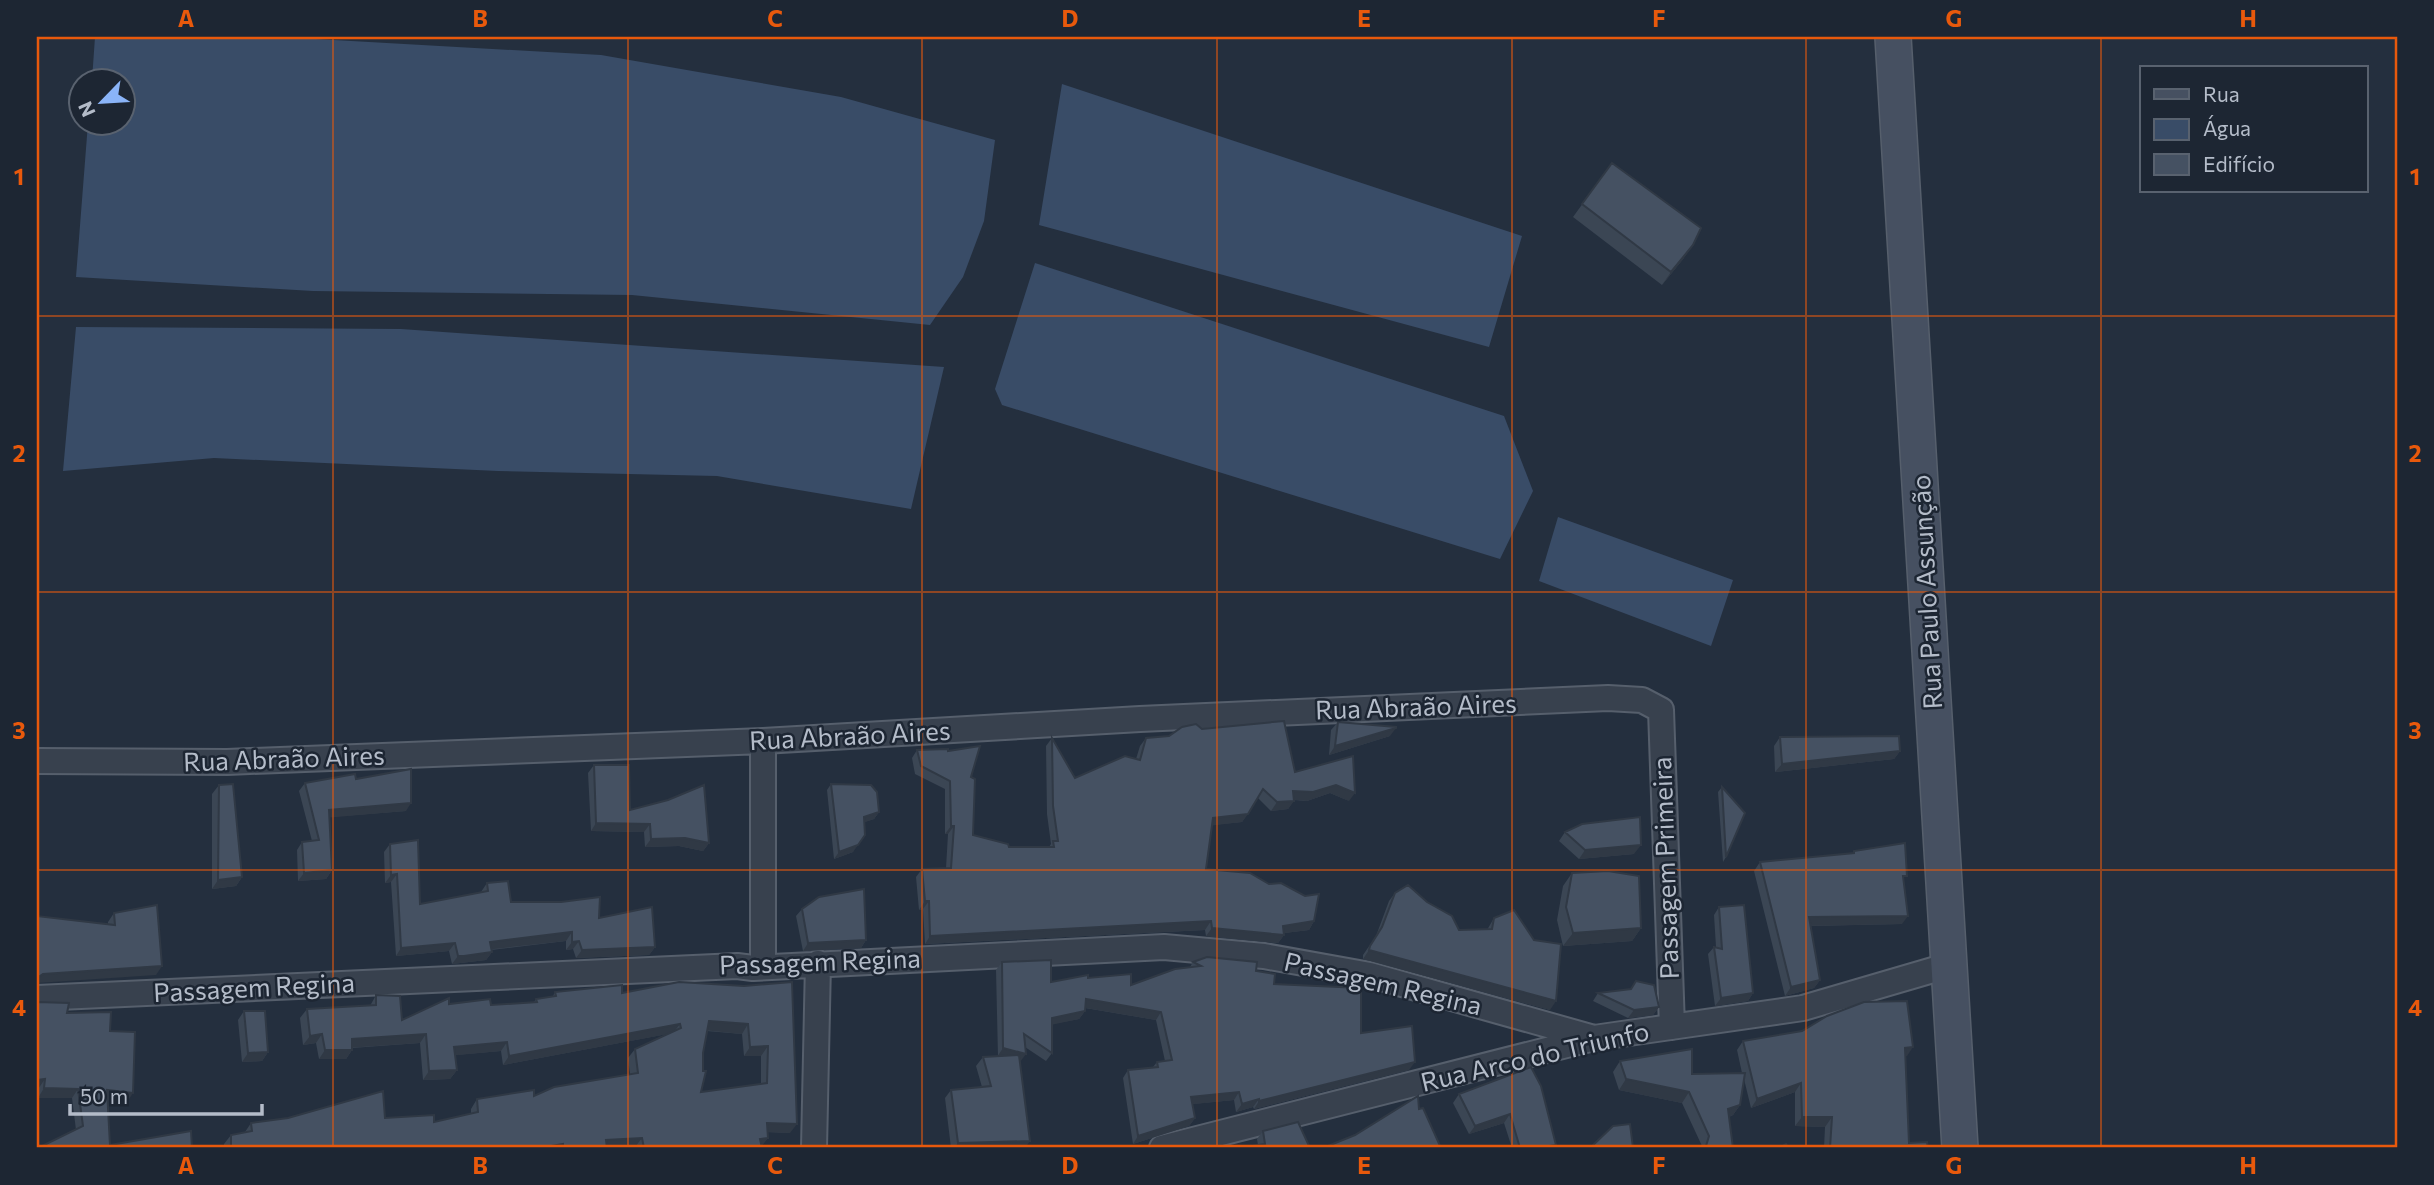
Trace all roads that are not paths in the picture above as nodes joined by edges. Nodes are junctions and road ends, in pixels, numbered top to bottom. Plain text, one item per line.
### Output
1 (1893, 37) edge
2 (1661, 710) joint
3 (763, 741) junction
4 (37, 761) edge
5 (818, 963) junction
6 (1950, 965) junction
7 (763, 967) junction
8 (37, 998) edge
9 (1672, 1027) junction
10 (1594, 1038) junction
11 (814, 1148) edge
12 (1162, 1148) edge
13 (1960, 1148) edge

1 - 6 street, Rua Paulo Assunção
2 - 3 street, Rua Abraão Aires
2 - 9 street, Passagem Primeira
3 - 4 street, Rua Abraão Aires
3 - 7 street
5 - 7 street, Passagem Regina
5 - 10 street, Passagem Regina
5 - 11 street
6 - 9 street, Rua Arco do Triunfo
6 - 13 street, Rua Paulo Assunção
7 - 8 street, Passagem Regina
9 - 10 street, Rua Arco do Triunfo
10 - 12 street, Rua Arco do Triunfo

